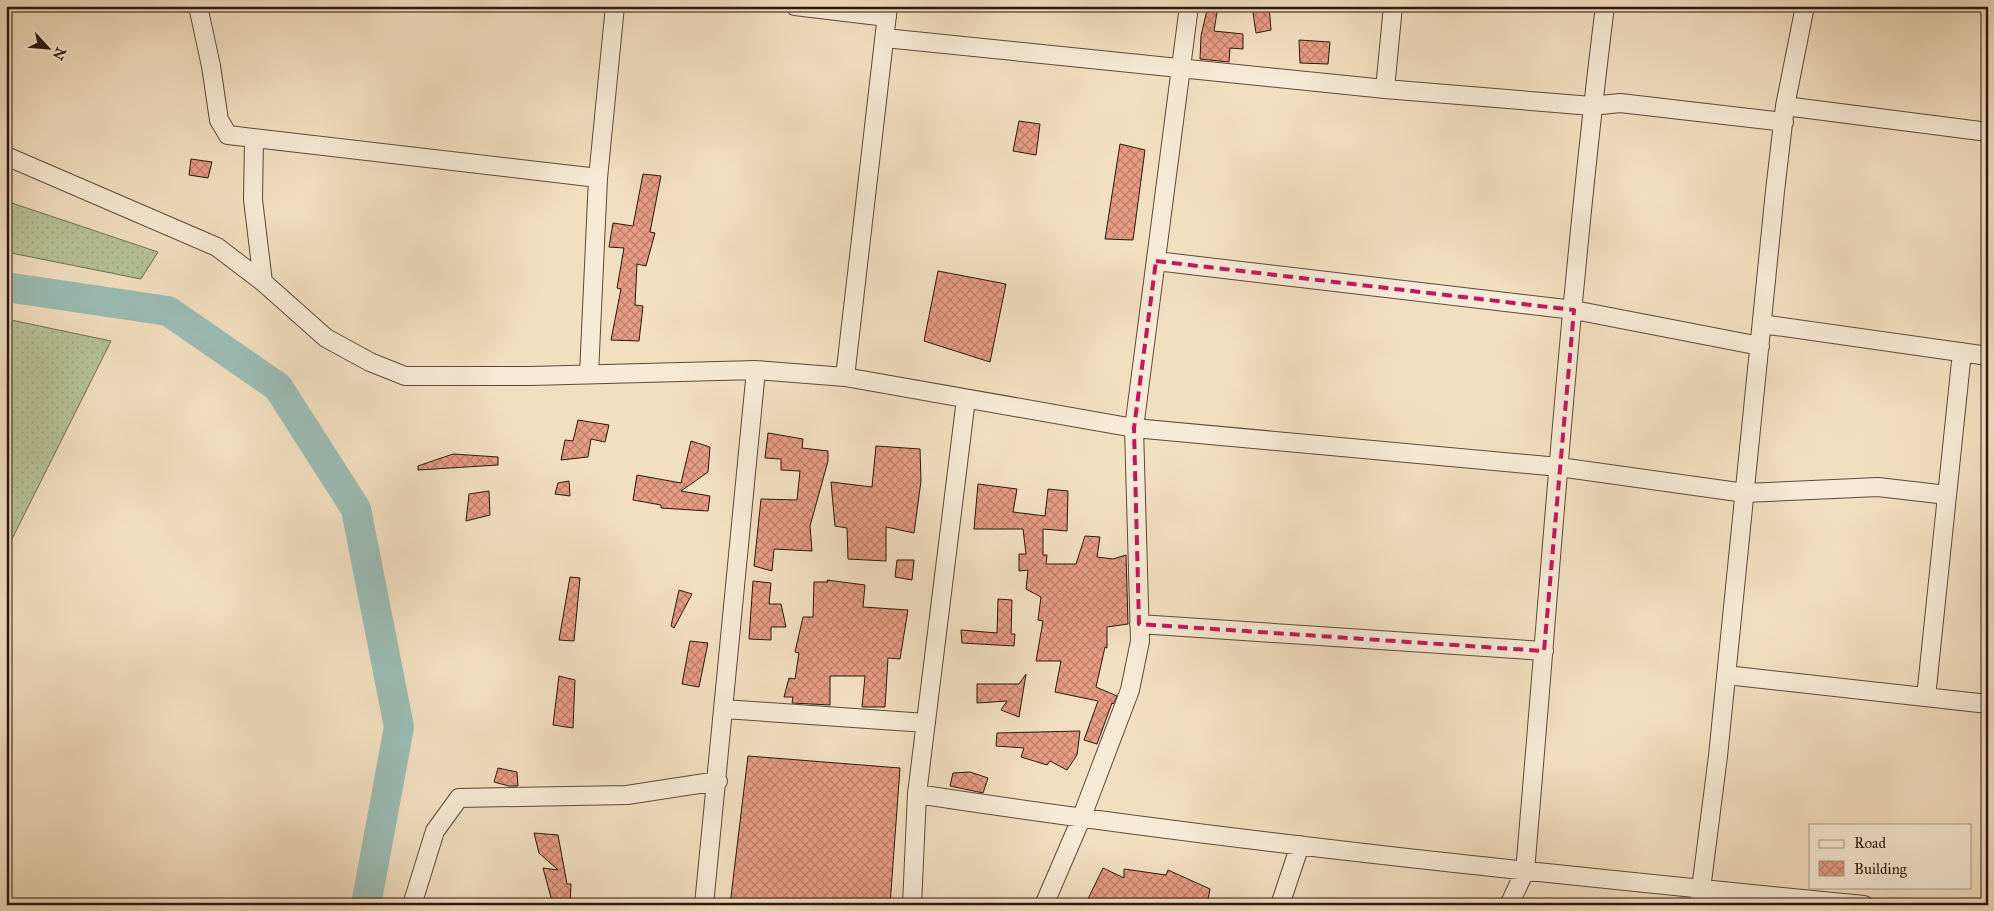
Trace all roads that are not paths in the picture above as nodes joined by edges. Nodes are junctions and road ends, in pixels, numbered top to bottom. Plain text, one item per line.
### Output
1 (198, 6) edge
2 (615, 6) edge
3 (795, 6) edge
4 (1190, 6) edge
5 (1393, 6) edge
6 (1605, 6) edge
7 (1804, 6) edge
8 (888, 12) edge
9 (885, 38) junction
10 (1181, 69) junction
11 (1385, 89) junction
12 (1592, 106) junction
13 (1785, 114) junction
14 (1988, 132) edge
15 (254, 138) junction
16 (6, 156) edge
17 (598, 178) junction
18 (1156, 261) junction
19 (263, 282) junction
20 (1574, 310) junction
21 (1762, 324) junction
22 (1760, 346) junction
23 (1962, 352) junction
24 (1988, 356) edge
25 (756, 370) junction
26 (589, 374) junction
27 (845, 377) junction
28 (966, 399) junction
29 (1134, 428) junction
30 (1559, 468) junction
31 (1745, 493) junction
32 (1947, 495) junction
33 (1139, 624) junction
34 (1544, 651) junction
35 (1726, 675) junction
36 (1926, 697) junction
37 (1988, 704) edge
38 (724, 709) junction
39 (926, 723) junction
40 (718, 781) junction
41 (917, 794) junction
42 (1082, 819) junction
43 (1300, 845) junction
44 (1525, 871) junction
45 (1700, 897) edge
46 (412, 905) edge
47 (704, 905) edge
48 (912, 905) edge
49 (1044, 905) edge
50 (1280, 905) edge
51 (1509, 905) edge
52 (1864, 905) edge

1 - 15 street
2 - 17 street
3 - 8 street
4 - 10 street
5 - 11 street
6 - 12 street
7 - 13 street
8 - 9 street
9 - 10 street
9 - 27 street
10 - 11 street
10 - 18 street
11 - 12 street
12 - 13 street
12 - 20 street
13 - 14 street
13 - 21 street
15 - 17 street
15 - 19 street
16 - 19 street
17 - 26 street
18 - 20 street
18 - 29 street
19 - 26 street
20 - 22 street
20 - 30 street
21 - 22 street
21 - 23 street
22 - 31 street
23 - 24 street
23 - 32 street
25 - 26 street
25 - 27 street
25 - 38 street
27 - 28 street
28 - 29 street
28 - 39 street
29 - 30 street
29 - 33 street
30 - 31 street
30 - 34 street
31 - 32 street
31 - 35 street
32 - 36 street
33 - 34 street
33 - 42 street
34 - 44 street
35 - 36 street
35 - 45 street
36 - 37 street
38 - 39 street
38 - 40 street
39 - 41 street
40 - 46 street
40 - 47 street
41 - 42 street
41 - 48 street
42 - 43 street
42 - 49 street
43 - 44 street
43 - 50 street
44 - 45 street
44 - 51 street
45 - 52 street

